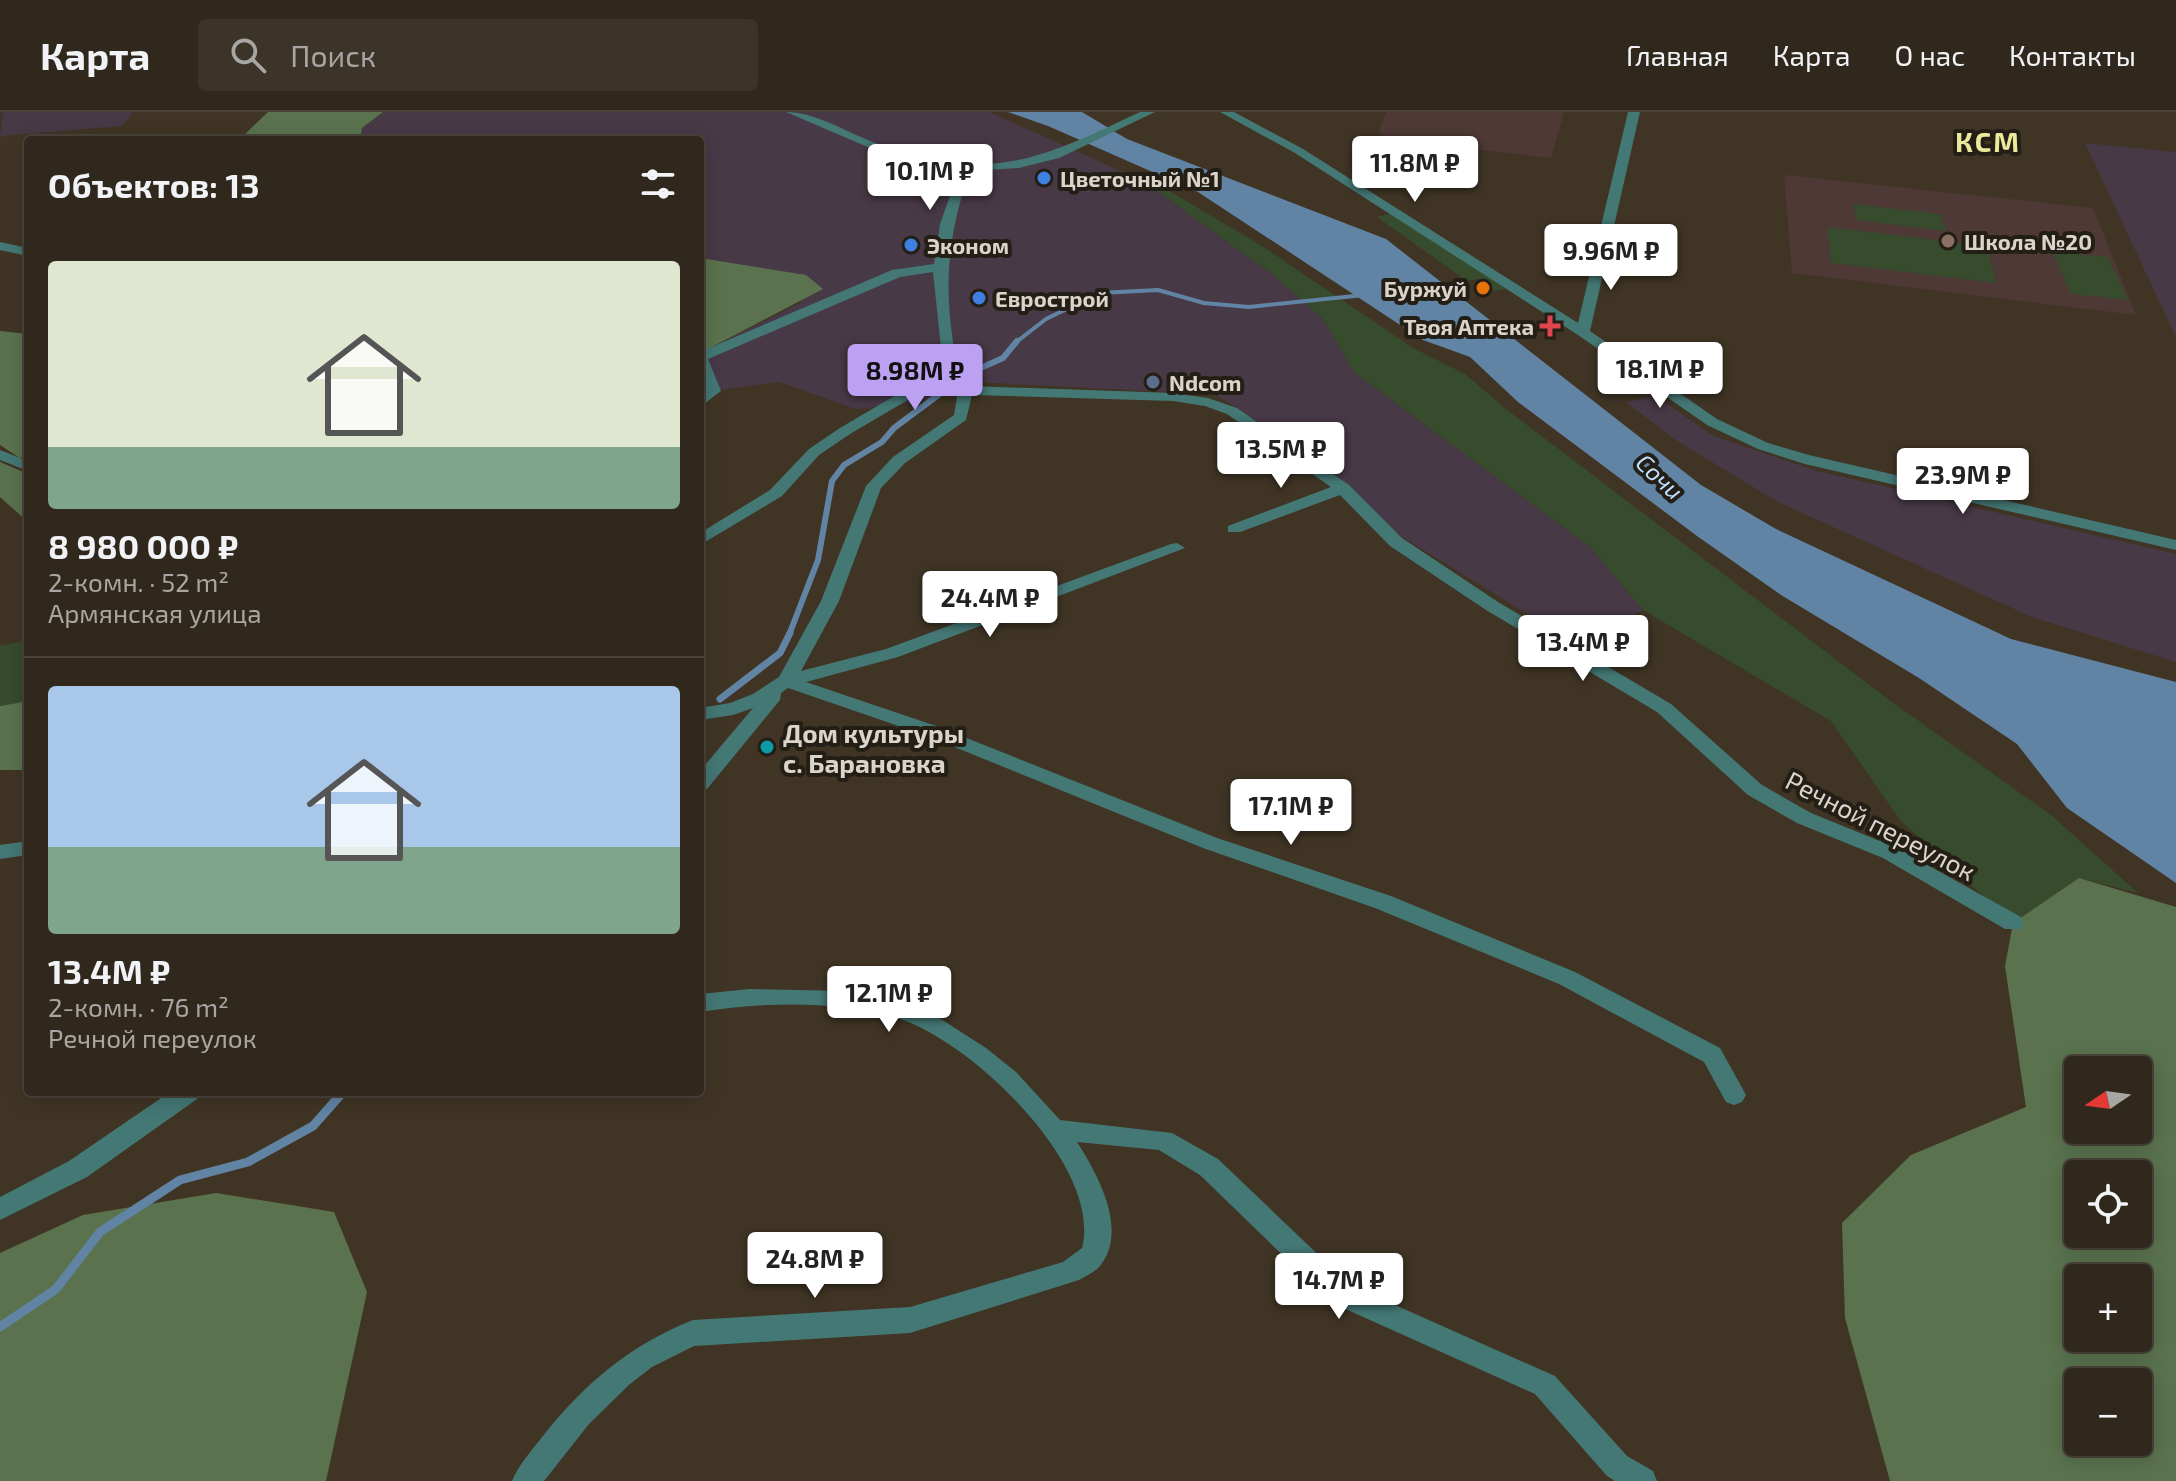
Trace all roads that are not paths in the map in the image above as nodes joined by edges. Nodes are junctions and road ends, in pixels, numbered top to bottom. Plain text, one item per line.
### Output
1 (792, 112) edge
2 (1149, 112) edge
3 (1226, 112) edge
4 (1634, 112) edge
5 (965, 169) junction
6 (0, 246) edge
7 (24, 251) edge
8 (937, 268) junction
9 (1583, 332) junction
10 (704, 355) edge
11 (704, 367) edge
12 (952, 378) junction
13 (966, 394) junction
14 (704, 400) edge
15 (0, 455) edge
16 (24, 464) edge
17 (1343, 488) junction
18 (1234, 529) dead end
19 (704, 538) edge
20 (2176, 545) edge
21 (1177, 548) dead end
22 (786, 681) junction
23 (704, 713) edge
24 (704, 779) edge
25 (24, 849) edge
26 (0, 852) edge
27 (2013, 923) dead end
28 (704, 1003) edge
29 (1734, 1095) dead end
30 (183, 1096) edge
31 (1051, 1129) junction
32 (0, 1209) edge
33 (526, 1481) edge
34 (1643, 1481) edge

1 - 5 street
2 - 5 street
3 - 9 street
4 - 9 street
5 - 8 street
6 - 7 street
8 - 10 street
8 - 12 street
9 - 20 street
11 - 14 street
12 - 13 street
12 - 19 street
13 - 17 street, Речной переулок
13 - 22 street
15 - 16 street
17 - 18 street
17 - 27 street, Речной переулок
21 - 22 street
22 - 23 street
22 - 24 street
22 - 29 street
25 - 26 street
28 - 31 street
30 - 32 street
31 - 33 street
31 - 34 street

